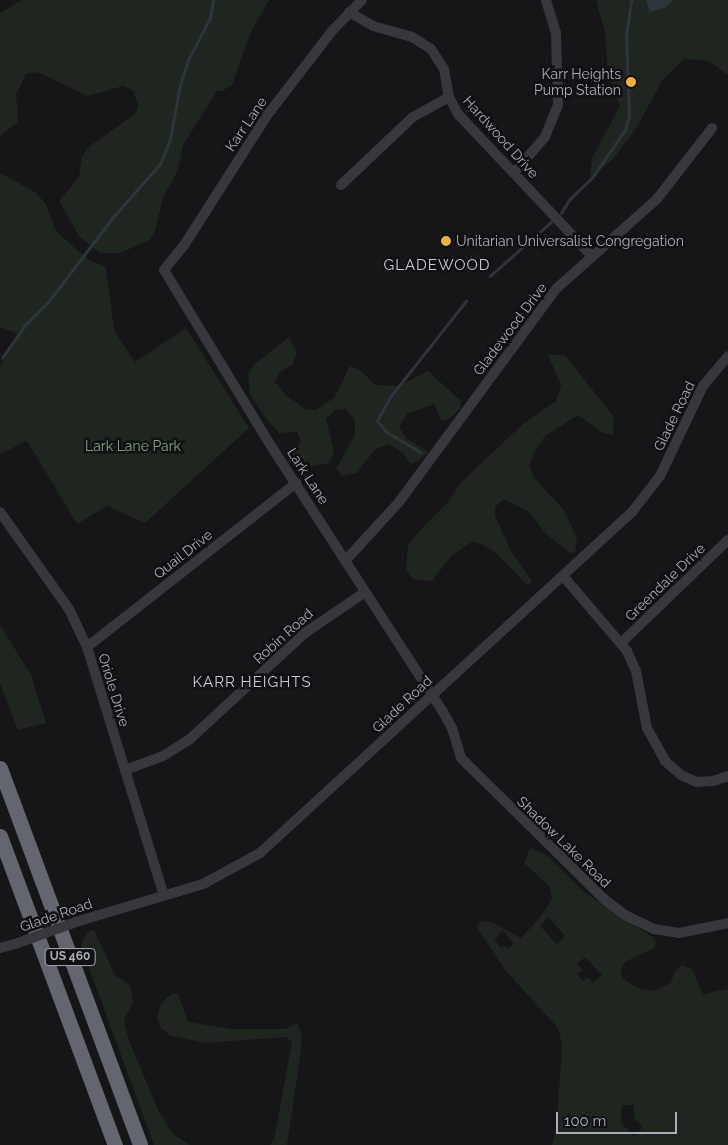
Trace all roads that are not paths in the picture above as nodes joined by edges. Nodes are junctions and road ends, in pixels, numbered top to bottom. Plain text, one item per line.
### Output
1 (362, 0) edge
2 (546, 0) edge
3 (349, 12) junction
4 (450, 98) junction
5 (712, 128) dead end
6 (514, 173) junction
7 (341, 185) dead end
8 (591, 255) junction
9 (164, 270) joint
10 (728, 356) edge
11 (296, 483) junction
12 (0, 512) edge
13 (728, 540) edge
14 (345, 560) junction
15 (562, 576) junction
16 (365, 592) junction
17 (622, 642) junction
18 (87, 647) junction
19 (431, 696) junction
20 (0, 768) edge
21 (125, 770) junction
22 (728, 776) edge
23 (0, 836) edge
24 (164, 895) junction
25 (728, 924) edge
26 (0, 948) edge
27 (114, 1145) edge
28 (140, 1145) edge

1 - 3 street, Karr Lane
2 - 6 street
3 - 4 street, Hardwood Drive
3 - 9 street, Karr Lane
4 - 6 street, Hardwood Drive
4 - 7 street
5 - 8 street, Gladewood Drive
6 - 8 street, Hardwood Drive
8 - 14 street, Gladewood Drive
9 - 11 street, Lark Lane
10 - 15 street, Glade Road
11 - 14 street, Lark Lane
11 - 18 street, Quail Drive
12 - 18 street, Oriole Drive
13 - 17 street, Greendale Drive
14 - 16 street, Lark Lane
15 - 17 street
15 - 19 street, Glade Road
16 - 19 street, Lark Lane
16 - 21 street, Robin Road
17 - 22 street
18 - 21 street, Oriole Drive
19 - 24 street, Glade Road
19 - 25 street, Shadow Lake Road
20 - 28 highway, US 460
21 - 24 street, Oriole Drive
23 - 27 highway, US 460
24 - 26 street, Glade Road, bridge

